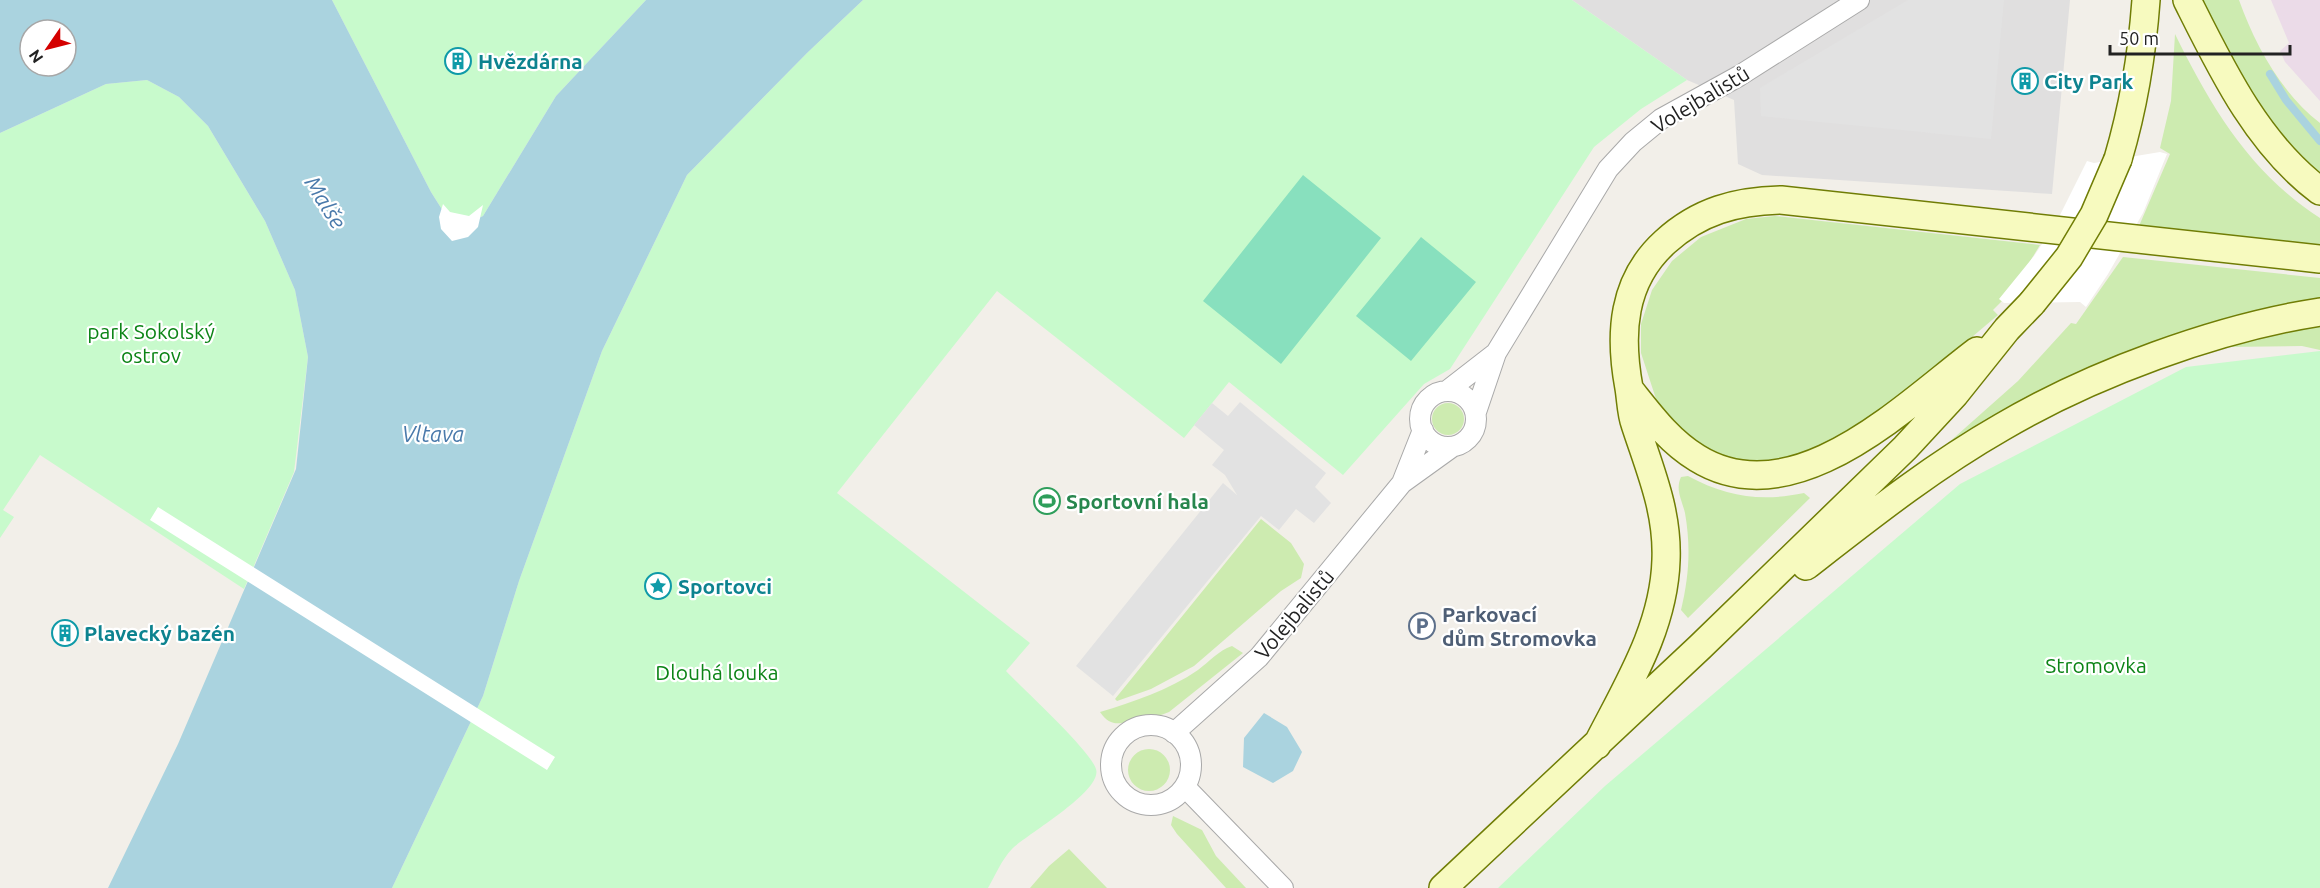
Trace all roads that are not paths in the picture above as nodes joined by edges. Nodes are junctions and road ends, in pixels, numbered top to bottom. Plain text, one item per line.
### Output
1 (1859, 0) edge
2 (2146, 0) edge
3 (2187, 0) edge
4 (2320, 191) edge
5 (2320, 259) edge
6 (2320, 312) edge
7 (2007, 329) junction
8 (1496, 353) junction
9 (1629, 387) junction
10 (1448, 391) junction
11 (1476, 412) junction
12 (1423, 430) junction
13 (1452, 447) junction
14 (1402, 483) junction
15 (1700, 647) junction
16 (1174, 733) junction
17 (1597, 745) junction
18 (1185, 787) junction
19 (1283, 888) edge
20 (1443, 888) edge

1 - 8 street, Volejbalistů
2 - 7 main road, bridge
3 - 4 main road
5 - 9 main road
6 - 15 main road
7 - 9 main road
7 - 15 main road
8 - 10 street, Volejbalistů
8 - 11 street, Volejbalistů
9 - 17 main road
10 - 11 street
10 - 12 street, Volejbalistů
11 - 13 street, Volejbalistů
12 - 13 street
12 - 14 street, Volejbalistů
13 - 14 street, Volejbalistů
14 - 16 street, Volejbalistů
15 - 17 main road
16 - 18 street
16 - 18 street
17 - 20 main road
18 - 19 street

